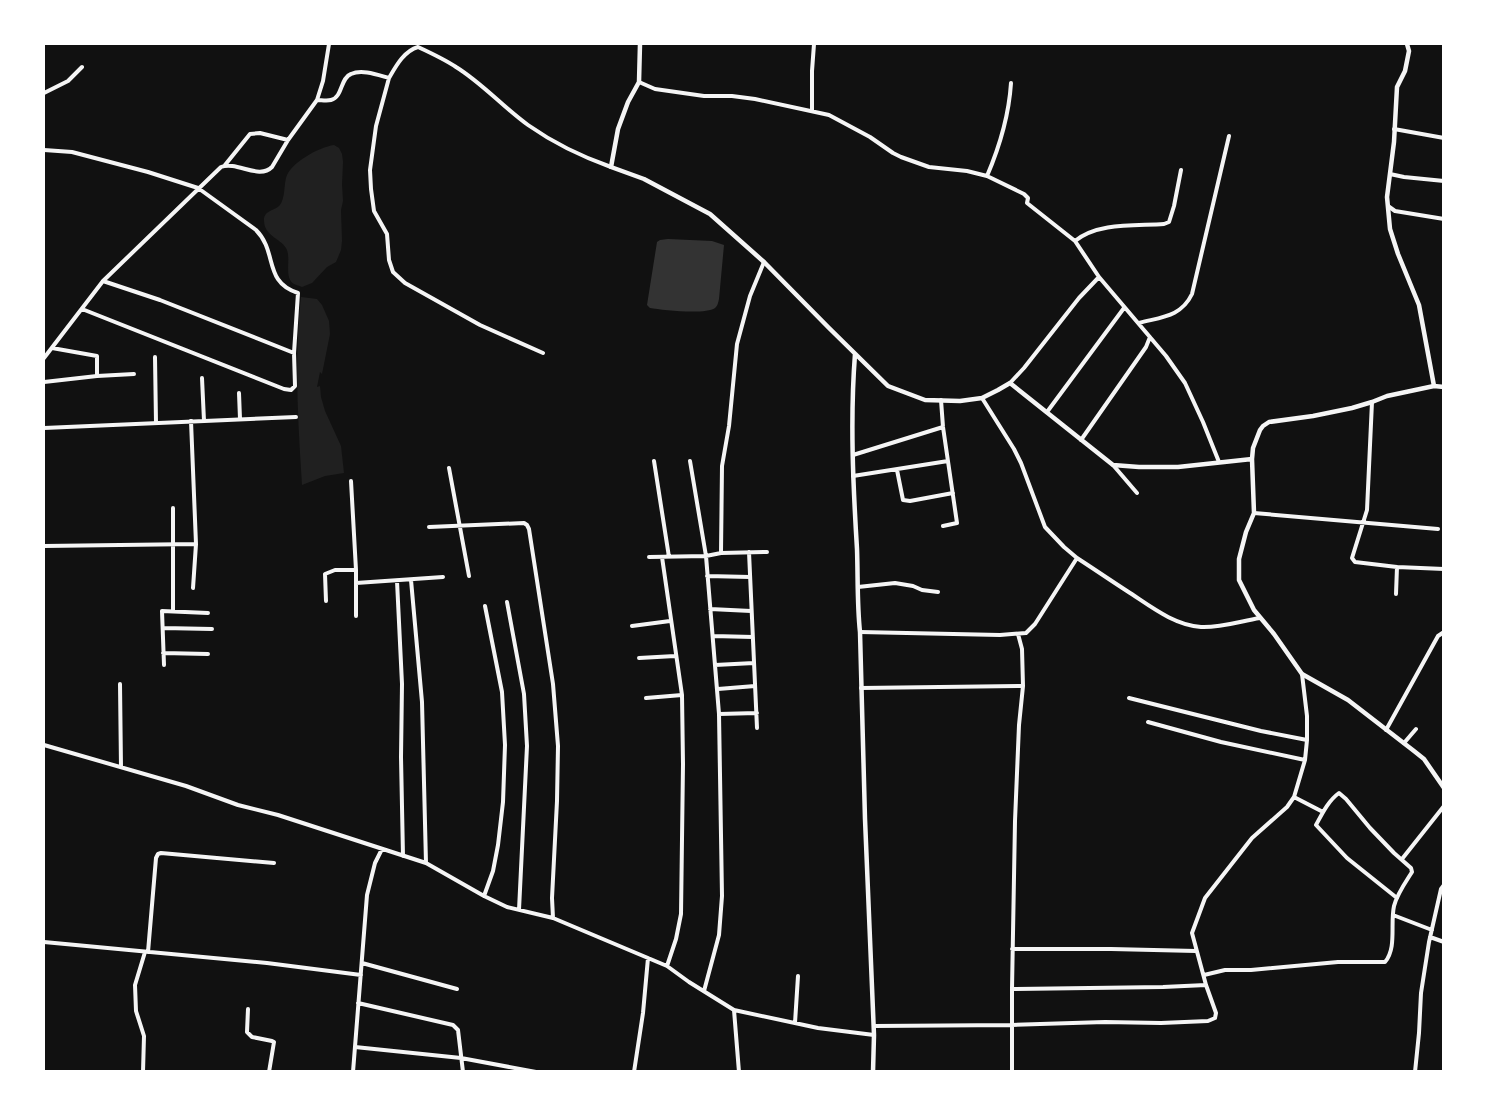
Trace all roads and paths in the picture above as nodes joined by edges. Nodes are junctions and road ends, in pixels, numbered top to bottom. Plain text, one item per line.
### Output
1 (329, 44) edge
2 (640, 44) edge
3 (814, 44) edge
4 (1407, 44) edge
5 (419, 45) edge
6 (82, 68) dead end
7 (389, 78) junction
8 (639, 82) junction
9 (1011, 83) dead end
10 (44, 93) edge
11 (316, 100) junction
12 (812, 111) junction
13 (1394, 129) junction
14 (1229, 136) dead end
15 (1443, 138) edge
16 (288, 140) junction
17 (44, 150) edge
18 (225, 165) junction
19 (611, 166) junction
20 (1181, 170) dead end
21 (1390, 174) junction
22 (987, 176) junction
23 (1443, 181) edge
24 (198, 188) junction
25 (1388, 206) junction
26 (1443, 219) edge
27 (1075, 241) junction
28 (764, 262) junction
29 (1099, 277) junction
30 (104, 281) junction
31 (1124, 308) junction
32 (82, 309) junction
33 (1139, 323) junction
34 (1150, 337) junction
35 (52, 348) junction
36 (294, 353) junction
37 (543, 354) dead end
38 (855, 354) junction
39 (155, 357) dead end
40 (44, 358) edge
41 (134, 374) dead end
42 (97, 376) junction
43 (202, 378) dead end
44 (44, 382) edge
45 (1010, 383) junction
46 (1434, 386) junction
47 (1443, 387) edge
48 (239, 393) dead end
49 (981, 398) junction
50 (941, 400) junction
51 (1372, 402) junction
52 (1047, 411) junction
53 (296, 417) dead end
54 (240, 419) junction
55 (204, 421) junction
56 (191, 422) junction
57 (156, 423) junction
58 (943, 427) junction
59 (44, 428) edge
60 (1081, 440) junction
61 (854, 455) junction
62 (1252, 459) junction
63 (654, 461) dead end
64 (690, 461) dead end
65 (948, 461) junction
66 (1218, 462) junction
67 (1113, 465) junction
68 (449, 468) dead end
69 (897, 470) junction
70 (853, 476) junction
71 (351, 481) dead end
72 (953, 493) junction
73 (1137, 493) dead end
74 (173, 508) dead end
75 (1254, 513) junction
76 (1364, 522) junction
77 (459, 526) junction
78 (943, 526) dead end
79 (429, 528) dead end
80 (1438, 529) dead end
81 (173, 544) junction
82 (196, 544) junction
83 (44, 546) edge
84 (749, 552) junction
85 (767, 552) dead end
86 (721, 553) junction
87 (706, 556) junction
88 (649, 557) dead end
89 (662, 557) junction
90 (669, 557) junction
91 (1077, 558) junction
92 (1397, 567) junction
93 (1443, 569) edge
94 (356, 570) junction
95 (469, 576) dead end
96 (707, 576) junction
97 (443, 577) dead end
98 (750, 577) junction
99 (411, 580) junction
100 (396, 582) junction
101 (356, 583) junction
102 (858, 587) junction
103 (193, 588) dead end
104 (938, 592) dead end
105 (1396, 594) dead end
106 (326, 601) dead end
107 (507, 602) dead end
108 (485, 606) dead end
109 (710, 609) junction
110 (172, 611) junction
111 (752, 611) junction
112 (208, 613) dead end
113 (356, 616) dead end
114 (1260, 618) junction
115 (670, 621) junction
116 (632, 626) dead end
117 (163, 628) junction
118 (212, 629) dead end
119 (860, 632) junction
120 (1443, 632) edge
121 (1018, 634) junction
122 (712, 636) junction
123 (753, 637) junction
124 (163, 653) junction
125 (208, 654) dead end
126 (675, 656) junction
127 (639, 658) dead end
128 (754, 663) junction
129 (164, 664) dead end
130 (715, 665) junction
131 (1302, 674) junction
132 (120, 684) dead end
133 (755, 686) junction
134 (1023, 686) junction
135 (861, 688) junction
136 (718, 689) junction
137 (682, 695) junction
138 (646, 698) dead end
139 (1129, 698) dead end
140 (757, 713) junction
141 (720, 714) junction
142 (1148, 722) dead end
143 (757, 728) dead end
144 (1416, 729) dead end
145 (1386, 730) junction
146 (1307, 740) junction
147 (1404, 744) junction
148 (44, 745) edge
149 (1305, 760) junction
150 (121, 767) junction
151 (1443, 788) edge
152 (1294, 797) junction
153 (1443, 806) edge
154 (1323, 812) junction
155 (382, 849) junction
156 (403, 856) junction
157 (1402, 859) junction
158 (274, 863) dead end
159 (426, 863) junction
160 (1443, 885) edge
161 (484, 896) junction
162 (1397, 898) junction
163 (519, 910) junction
164 (1393, 915) junction
165 (553, 918) junction
166 (1432, 930) junction
167 (1430, 937) junction
168 (44, 942) edge
169 (1443, 942) edge
170 (1012, 949) junction
171 (1197, 951) junction
172 (146, 952) junction
173 (648, 958) junction
174 (362, 963) junction
175 (667, 966) junction
176 (361, 975) junction
177 (1204, 975) junction
178 (798, 976) dead end
179 (1206, 985) junction
180 (1012, 988) junction
181 (457, 989) dead end
182 (704, 991) junction
183 (358, 1003) junction
184 (248, 1009) dead end
185 (734, 1010) junction
186 (795, 1023) junction
187 (1012, 1025) junction
188 (874, 1026) junction
189 (874, 1035) junction
190 (355, 1047) junction
191 (461, 1058) junction
192 (143, 1071) edge
193 (269, 1071) edge
194 (353, 1071) edge
195 (463, 1071) edge
196 (536, 1071) edge
197 (634, 1071) edge
198 (739, 1071) edge
199 (873, 1071) edge
200 (1012, 1071) edge
201 (1415, 1071) edge

1 - 11 street
2 - 8 street
3 - 12 street
4 - 13 street
5 - 7 street
5 - 19 street
6 - 10 street
7 - 11 street
7 - 37 street
8 - 12 street
8 - 19 street
9 - 22 street
11 - 16 street
12 - 22 street
13 - 15 street
13 - 21 street
14 - 33 street
16 - 18 street
16 - 18 street
17 - 24 street
18 - 24 street
19 - 28 street
20 - 27 street
21 - 23 street
21 - 25 street
22 - 27 street
24 - 30 street
24 - 36 street
25 - 26 street
25 - 46 street
27 - 29 street
28 - 38 street
28 - 86 street
29 - 31 street
29 - 45 street
30 - 32 street
30 - 36 street
31 - 33 street
31 - 52 street
32 - 35 street
32 - 36 street
33 - 34 street
34 - 60 street
34 - 66 street
35 - 40 street
35 - 42 street
38 - 50 street
38 - 61 street
39 - 57 street
41 - 42 street
42 - 44 street
43 - 55 street
45 - 49 street
45 - 52 street
46 - 47 street
46 - 51 street
48 - 54 street
49 - 50 street
49 - 91 street
50 - 58 street
51 - 62 street
51 - 76 street
52 - 60 street
53 - 54 street
54 - 55 street
55 - 56 street
56 - 57 street
56 - 82 street
57 - 59 street
58 - 61 street
58 - 65 street
60 - 67 street
61 - 70 street
62 - 66 street
62 - 75 street
63 - 90 street
64 - 87 street
65 - 69 street
65 - 72 street
66 - 67 street
67 - 73 street
68 - 77 street
69 - 70 street
69 - 72 street
70 - 102 street
71 - 94 street
72 - 78 street
74 - 81 street
75 - 76 street
75 - 114 street
76 - 80 street
76 - 92 street
77 - 79 street
77 - 95 street
77 - 165 street
81 - 82 street
81 - 83 street
81 - 110 street
82 - 103 street
84 - 85 street
84 - 86 street
84 - 98 street
86 - 87 street
87 - 90 street
87 - 96 street
88 - 89 street
89 - 90 street
89 - 115 street
91 - 114 street
91 - 121 street
92 - 93 street
92 - 105 street
94 - 101 street
94 - 106 street
96 - 98 street
96 - 109 street
97 - 99 street
98 - 111 street
99 - 100 street
99 - 159 street
100 - 101 street
100 - 156 street
101 - 113 street
102 - 104 street
102 - 119 street
107 - 163 street
108 - 161 street
109 - 111 street
109 - 122 street
110 - 112 street
110 - 117 street
111 - 123 street
114 - 131 street
115 - 116 street
115 - 126 street
117 - 118 street
117 - 124 street
119 - 121 street
119 - 135 street
120 - 145 street
121 - 134 street
122 - 123 street
122 - 130 street
123 - 128 street
124 - 125 street
124 - 129 street
126 - 127 street
126 - 137 street
128 - 130 street
128 - 133 street
130 - 136 street
131 - 145 street
131 - 146 street
132 - 150 street
133 - 136 street
133 - 140 street
134 - 135 street
134 - 170 street
135 - 188 street
136 - 141 street
137 - 138 street
137 - 175 street
139 - 146 street
140 - 141 street
140 - 143 street
141 - 182 street
142 - 149 street
144 - 147 street
145 - 147 street
146 - 149 street
147 - 151 street
148 - 150 street
149 - 152 street
150 - 155 street
152 - 154 street
152 - 171 street
153 - 157 street
154 - 157 street
154 - 162 street
155 - 156 street
155 - 174 street
156 - 159 street
157 - 162 street
158 - 172 street
159 - 161 street
160 - 166 street
161 - 163 street
162 - 164 street
163 - 165 street
164 - 166 street
164 - 177 street
165 - 173 street
166 - 167 street
167 - 169 street
167 - 201 street
168 - 172 street
170 - 171 street
170 - 180 street
171 - 177 street
172 - 176 street
172 - 192 street
173 - 175 street
173 - 197 street
174 - 176 street
174 - 181 street
175 - 182 street
176 - 183 street
177 - 179 street
178 - 186 street
179 - 180 street
179 - 187 street
180 - 187 street
182 - 185 street
183 - 190 street
183 - 191 street
184 - 193 street
185 - 186 street
185 - 198 street
186 - 189 street
187 - 188 street
187 - 200 street
188 - 189 street
189 - 199 street
190 - 191 street
190 - 194 street
191 - 195 street
191 - 196 street

